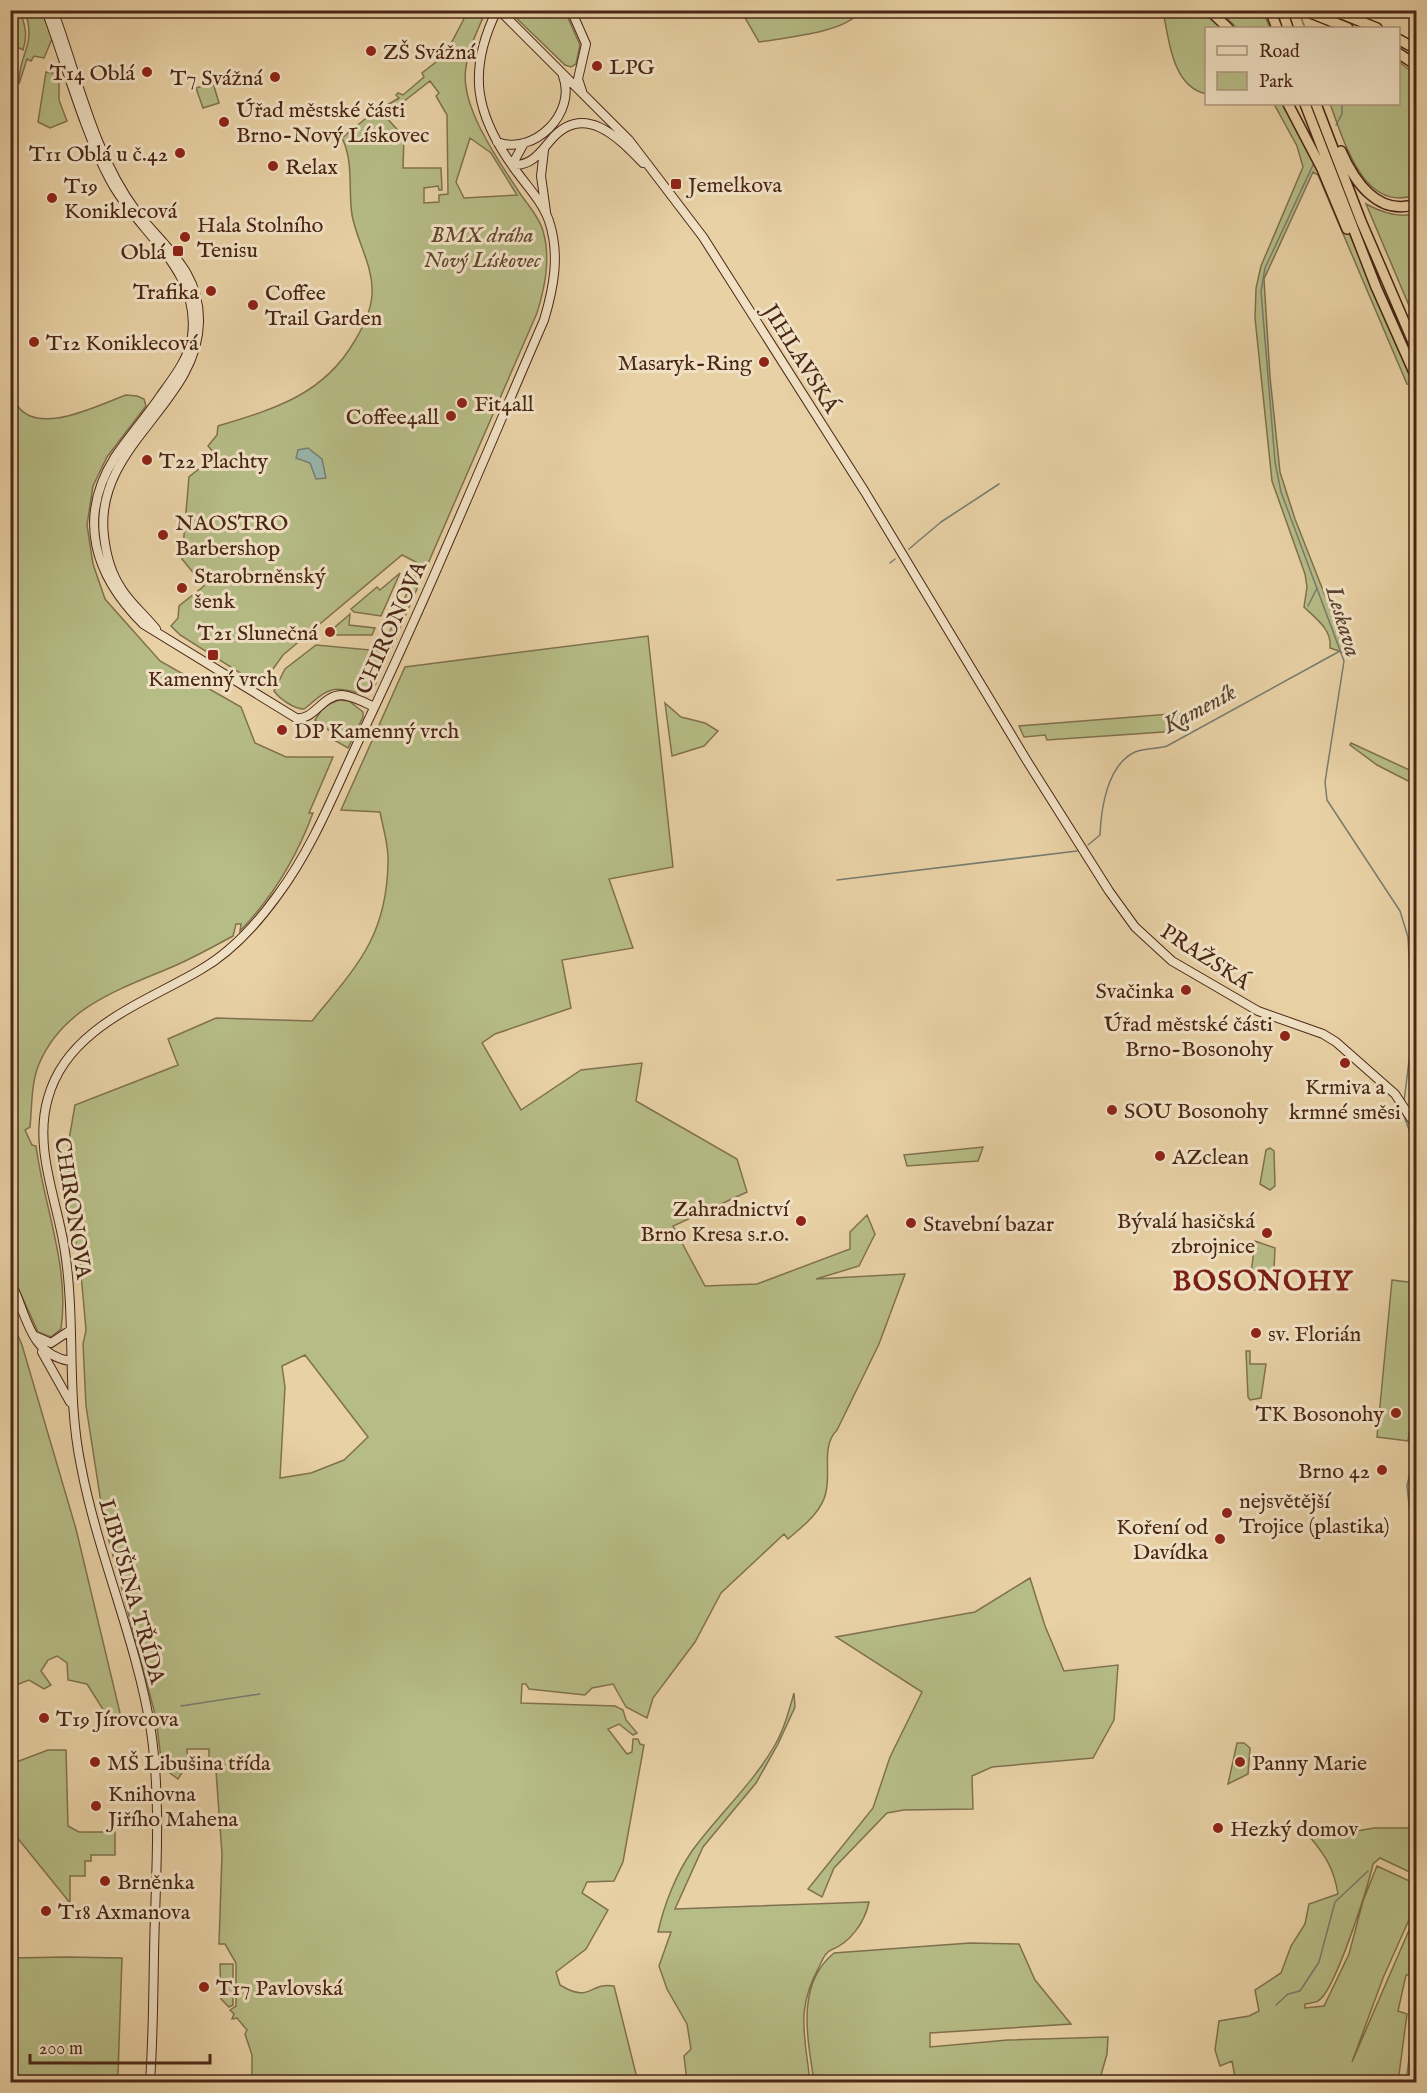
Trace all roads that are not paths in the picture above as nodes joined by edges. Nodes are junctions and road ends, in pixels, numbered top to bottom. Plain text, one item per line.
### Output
1 (46, 10) edge
2 (53, 10) edge
3 (498, 10) edge
4 (571, 10) edge
5 (1209, 10) edge
6 (1270, 10) edge
7 (1282, 10) edge
8 (1303, 10) edge
9 (1332, 10) edge
10 (1227, 27) edge
11 (1277, 27) edge
12 (1288, 27) edge
13 (1345, 27) edge
14 (1374, 27) edge
15 (1400, 40) edge
16 (1416, 49) edge
17 (1400, 54) edge
18 (1416, 64) edge
19 (580, 70) junction
20 (561, 71) junction
21 (582, 92) junction
22 (1289, 105) edge
23 (1305, 105) edge
24 (1316, 105) edge
25 (1325, 128) junction
26 (497, 141) junction
27 (524, 143) junction
28 (544, 149) junction
29 (512, 165) junction
30 (675, 197) junction
31 (1416, 204) edge
32 (546, 214) junction
33 (1376, 287) junction
34 (1416, 349) edge
35 (1416, 377) edge
36 (159, 633) junction
37 (374, 707) junction
38 (1027, 761) joint
39 (1416, 1126) edge
40 (10, 1281) edge
41 (69, 1331) junction
42 (33, 1335) junction
43 (69, 1361) junction
44 (72, 1409) junction
45 (150, 2082) edge

1 - 36 street
2 - 36 street
3 - 20 street, JIHLAVSKÁ
3 - 26 street
4 - 19 street
5 - 10 highway
6 - 11 highway
7 - 12 highway
8 - 13 highway
9 - 14 highway
15 - 16 highway
17 - 18 highway
19 - 20 street
19 - 21 street
20 - 21 street, JIHLAVSKÁ
20 - 27 street
21 - 30 street, JIHLAVSKÁ
22 - 33 highway
23 - 33 highway
24 - 25 highway
25 - 31 highway
25 - 34 highway
26 - 27 street
26 - 29 street
27 - 29 street
28 - 29 street
28 - 30 street
28 - 32 street
29 - 32 street, CHIRONOVA
30 - 38 street, JIHLAVSKÁ
32 - 37 street, CHIRONOVA
33 - 35 highway
36 - 37 street
37 - 41 street, CHIRONOVA
38 - 39 street, PRAŽSKÁ
40 - 42 street
41 - 42 street
41 - 43 street, CHIRONOVA
42 - 43 street
42 - 44 street
43 - 44 street, LIBUŠINA TŘÍDA
44 - 45 street, LIBUŠINA TŘÍDA

